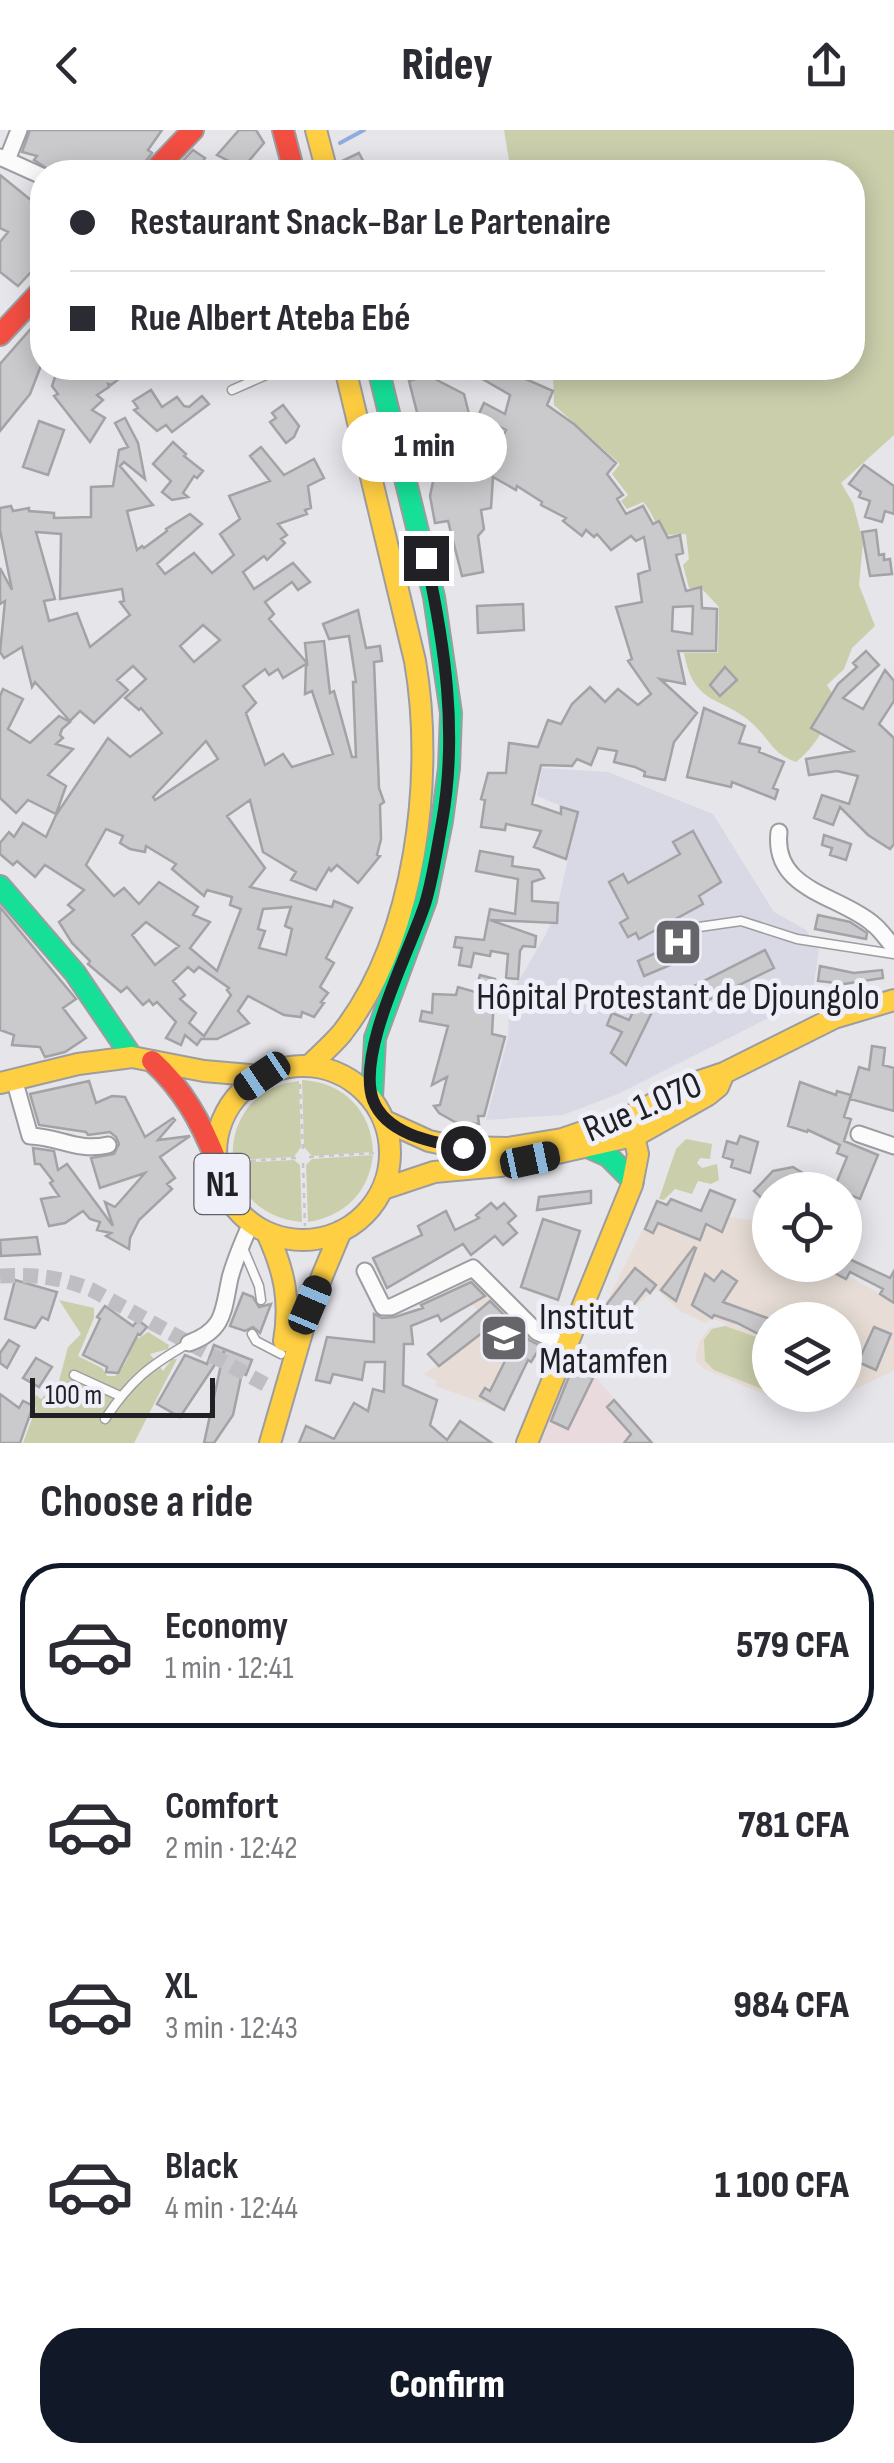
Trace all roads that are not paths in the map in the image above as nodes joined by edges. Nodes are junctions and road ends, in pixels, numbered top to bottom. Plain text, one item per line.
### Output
1 (20, 130) edge
2 (193, 130) edge
3 (283, 130) edge
4 (316, 130) edge
5 (4, 158) edge
6 (164, 160) edge
7 (291, 160) edge
8 (324, 160) edge
9 (30, 170) edge
10 (30, 303) edge
11 (0, 335) edge
12 (255, 380) edge
13 (348, 380) edge
14 (381, 380) edge
15 (232, 390) dead end
16 (779, 832) dead end
17 (0, 886) edge
18 (700, 927) dead end
19 (894, 951) edge
20 (894, 1000) edge
21 (141, 1058) junction
22 (304, 1071) junction
23 (262, 1076) junction
24 (7, 1081) edge
25 (372, 1098) junction
26 (386, 1122) junction
27 (633, 1126) junction
28 (859, 1134) dead end
29 (108, 1145) dead end
30 (894, 1146) edge
31 (590, 1148) junction
32 (222, 1161) junction
33 (633, 1181) junction
34 (383, 1188) junction
35 (259, 1228) junction
36 (341, 1232) junction
37 (241, 1244) junction
38 (365, 1271) dead end
39 (262, 1300) dead end
40 (252, 1334) dead end
41 (188, 1343) joint
42 (569, 1347) junction
43 (280, 1354) junction
44 (74, 1375) dead end
45 (120, 1396) junction
46 (105, 1419) dead end
47 (256, 1443) edge
48 (270, 1443) edge
49 (527, 1443) edge

1 - 5 street
2 - 6 main road
3 - 7 main road
4 - 8 main road
5 - 9 street
10 - 11 main road
12 - 15 lane
13 - 22 main road
14 - 25 main road
16 - 19 street
17 - 21 main road
18 - 19 lane
20 - 27 main road, Rue 1.070
21 - 23 main road
21 - 24 main road
21 - 32 main road
22 - 23 main road
22 - 25 main road
23 - 32 main road, N1
24 - 29 street
25 - 26 main road
26 - 27 main road, Rue 1.070
26 - 34 main road
27 - 31 main road, Rue 1.070
27 - 33 main road
28 - 30 street
31 - 33 main road
31 - 34 main road, Rue 1.070
32 - 35 main road, N1
33 - 42 main road
34 - 36 main road
35 - 36 main road, N1
35 - 37 street
35 - 43 main road, N1
36 - 48 main road
37 - 39 lane
37 - 41 street
38 - 42 street
40 - 43 lane
41 - 45 lane
42 - 49 main road
43 - 47 main road, N1
44 - 45 lane
45 - 46 lane

